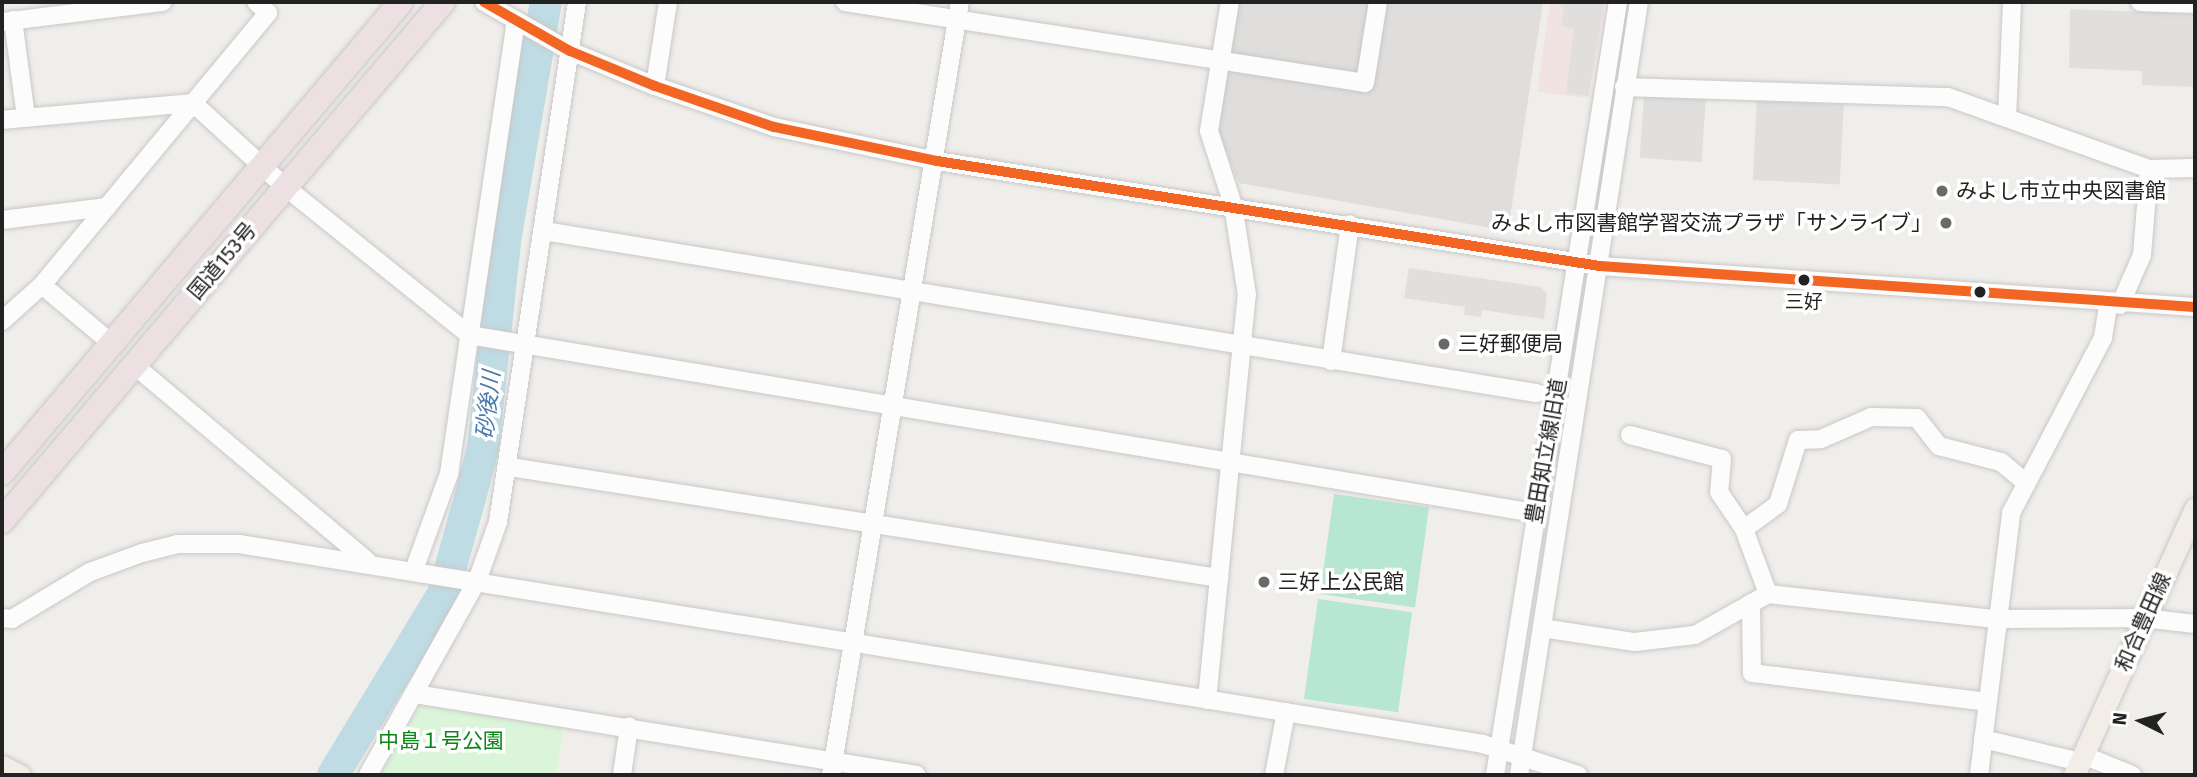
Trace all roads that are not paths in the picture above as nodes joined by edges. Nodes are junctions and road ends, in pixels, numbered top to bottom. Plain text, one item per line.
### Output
1 (163, 2) edge
2 (256, 2) edge
3 (401, 2) edge
4 (443, 2) edge
5 (484, 2) edge
6 (577, 2) edge
7 (668, 2) edge
8 (845, 2) edge
9 (960, 2) edge
10 (1230, 2) edge
11 (1378, 2) edge
12 (1618, 2) edge
13 (1639, 2) edge
14 (2012, 2) edge
15 (2140, 2) edge
16 (2195, 4) edge
17 (7, 21) edge
18 (957, 21) junction
19 (516, 23) junction
20 (570, 51) junction
21 (1221, 60) junction
22 (655, 86) junction
23 (1624, 87) junction
24 (193, 103) junction
25 (26, 117) junction
26 (2007, 118) junction
27 (2, 120) edge
28 (937, 161) junction
29 (262, 167) junction
30 (2195, 168) edge
31 (2149, 169) junction
32 (284, 186) junction
33 (1233, 205) junction
34 (107, 207) junction
35 (2, 220) edge
36 (1350, 224) junction
37 (544, 231) junction
38 (1577, 262) junction
39 (1600, 266) junction
40 (42, 285) junction
41 (912, 292) junction
42 (2114, 305) junction
43 (2195, 307) edge
44 (2, 321) edge
45 (469, 335) junction
46 (111, 343) junction
47 (1244, 347) junction
48 (529, 349) junction
49 (1331, 360) junction
50 (135, 366) junction
51 (1537, 393) dead end
52 (894, 409) junction
53 (1630, 435) dead end
54 (1227, 462) junction
55 (510, 467) junction
56 (2, 473) edge
57 (2026, 483) junction
58 (2195, 508) edge
59 (1535, 513) junction
60 (2, 521) edge
61 (876, 527) junction
62 (1744, 530) junction
63 (367, 561) junction
64 (418, 570) junction
65 (1219, 578) junction
66 (469, 579) junction
67 (1768, 594) junction
68 (1751, 603) junction
69 (2, 618) edge
70 (2144, 618) junction
71 (1996, 619) junction
72 (2195, 624) edge
73 (1542, 628) junction
74 (855, 644) junction
75 (415, 694) junction
76 (1207, 700) junction
77 (1987, 702) junction
78 (1286, 712) junction
79 (629, 727) junction
80 (1983, 739) junction
81 (1500, 747) junction
82 (1522, 755) junction
83 (2079, 764) edge
84 (2, 766) edge
85 (832, 769) edge
86 (20, 775) edge
87 (368, 775) edge
88 (622, 775) edge
89 (917, 775) edge
90 (1274, 775) edge
91 (1495, 775) edge
92 (1518, 775) edge
93 (1578, 775) edge
94 (1979, 775) edge
95 (2132, 775) edge

1 - 17 street
2 - 24 street
3 - 29 highway, 国道153号
4 - 32 highway, 国道153号
5 - 19 street
6 - 20 street
7 - 22 street
8 - 18 street
9 - 18 street
10 - 21 street
11 - 21 street
12 - 38 street, 豊田知立線旧道
13 - 23 street, 豊田知立線旧道
14 - 26 street
15 - 16 street
17 - 25 street
18 - 21 street
18 - 28 street
19 - 20 street
19 - 45 street
20 - 22 street
20 - 37 street
21 - 33 street
22 - 28 street
23 - 26 street
23 - 39 street, 豊田知立線旧道
24 - 25 street
24 - 29 street
24 - 34 street
25 - 27 street
26 - 31 street
28 - 33 street
28 - 41 street
29 - 32 street
29 - 46 highway, 国道153号
30 - 31 street
31 - 42 street
32 - 45 street
32 - 50 highway, 国道153号
33 - 36 street
33 - 47 street
34 - 35 street
34 - 40 street
36 - 38 street
36 - 49 street
37 - 41 street
37 - 48 street
38 - 39 street
38 - 59 street, 豊田知立線旧道
39 - 42 street
39 - 73 street, 豊田知立線旧道
40 - 44 street
40 - 46 street
41 - 47 street
41 - 52 street
42 - 43 street
42 - 57 street
45 - 48 street
45 - 64 street
46 - 56 highway, 国道153号
47 - 49 street
47 - 54 street
48 - 52 street
48 - 55 street
49 - 51 street
50 - 60 highway, 国道153号
50 - 63 street
52 - 54 street
52 - 61 street
53 - 62 street
54 - 59 street
54 - 65 street
55 - 61 street
55 - 66 street
57 - 62 street
57 - 71 street
58 - 70 main road, 和合豊田線
59 - 81 street, 豊田知立線旧道
61 - 65 street
61 - 74 street
62 - 67 street
63 - 64 street
63 - 69 street
64 - 66 street
65 - 76 street
66 - 74 street
66 - 75 street
67 - 68 street
67 - 71 street
68 - 73 street
68 - 77 street
70 - 71 street
70 - 72 street
70 - 83 main road, 和合豊田線
71 - 77 street
73 - 82 street, 豊田知立線旧道
74 - 76 street
74 - 85 street
75 - 79 street
75 - 87 street
76 - 78 street
77 - 80 street
78 - 81 street
78 - 90 street
79 - 85 street
79 - 88 street
80 - 83 street
80 - 94 street
81 - 82 street
81 - 91 street, 豊田知立線旧道
82 - 92 street, 豊田知立線旧道
82 - 93 street
83 - 95 street
84 - 86 main road
85 - 89 street

